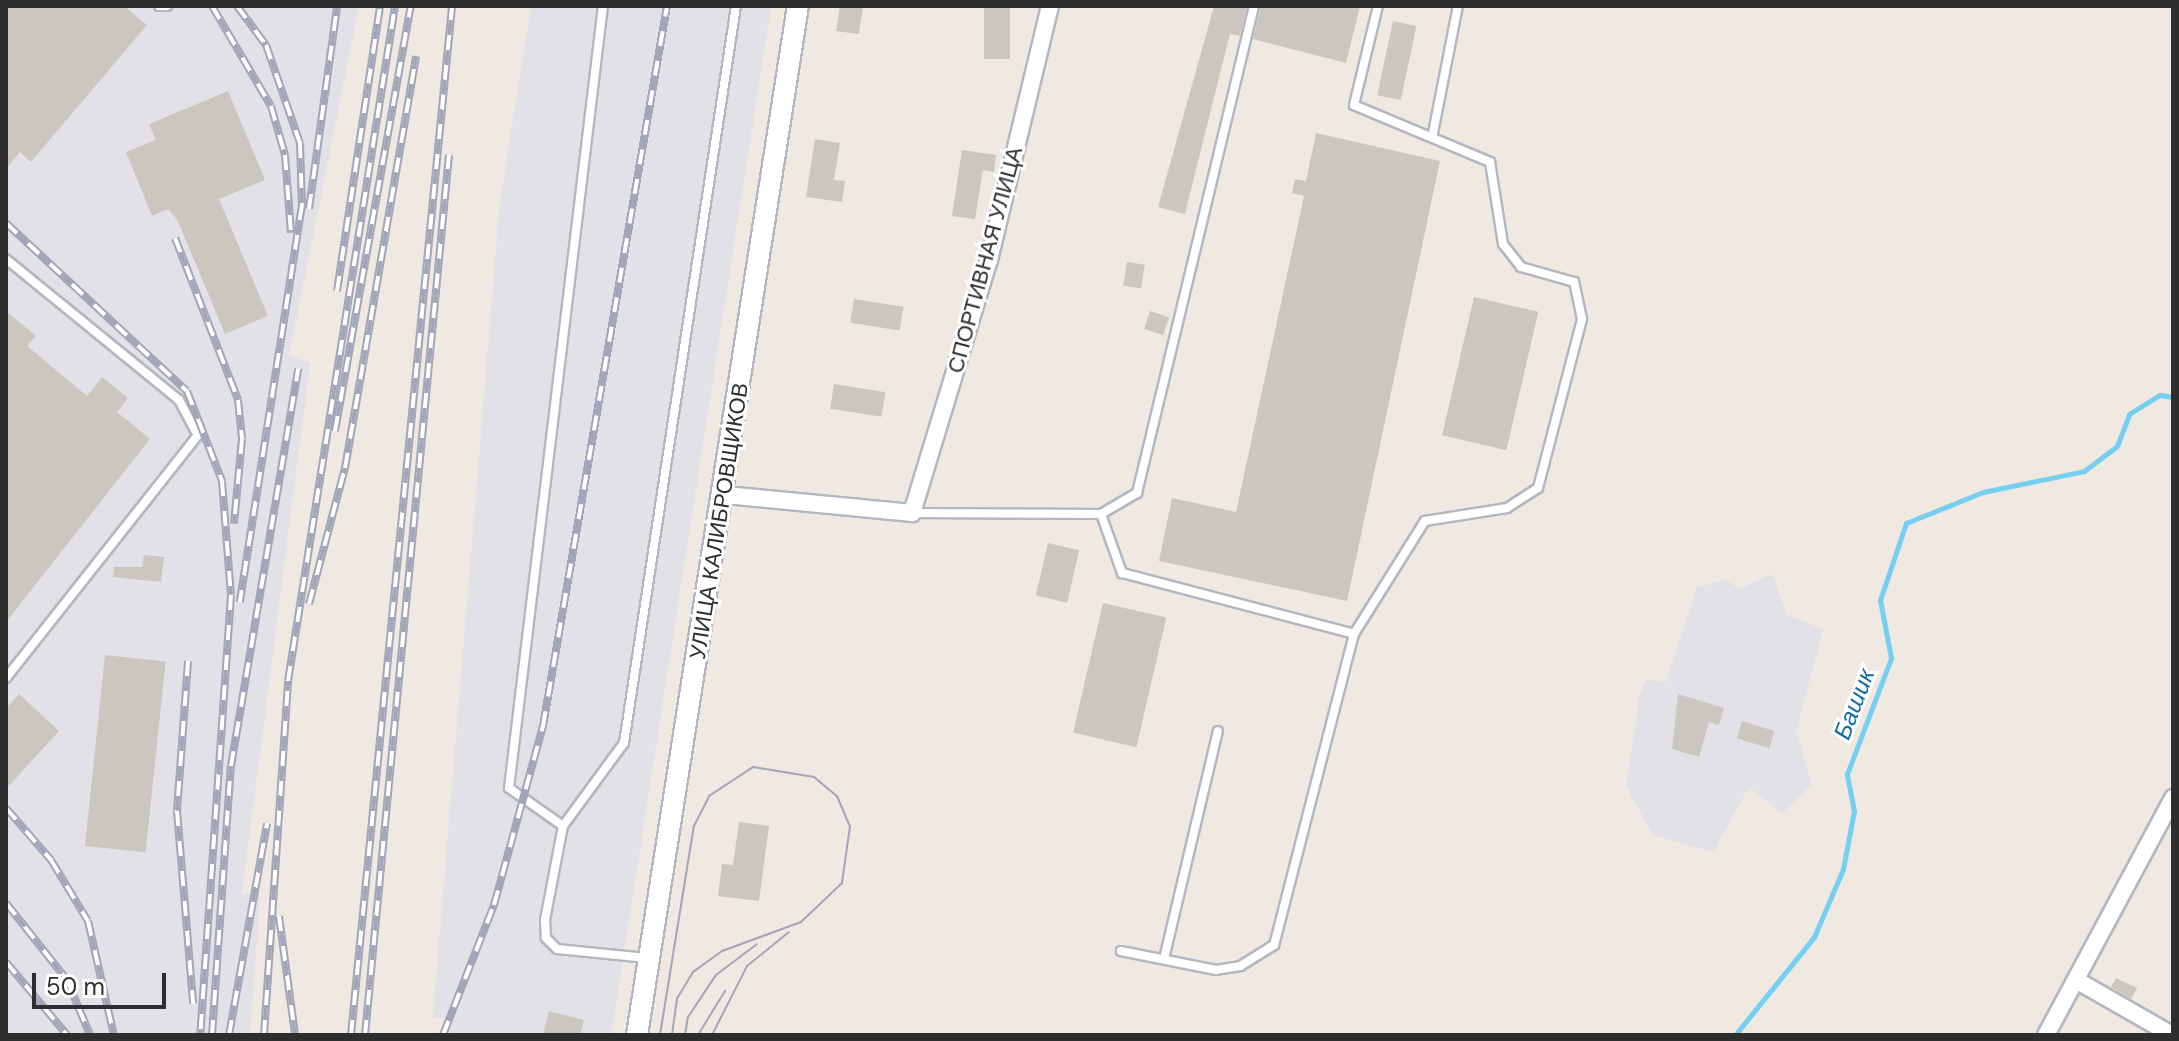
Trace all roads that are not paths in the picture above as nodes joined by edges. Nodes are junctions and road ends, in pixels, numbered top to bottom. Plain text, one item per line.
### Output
1 (159, 6) edge
2 (167, 6) edge
3 (603, 6) edge
4 (736, 6) edge
5 (798, 6) edge
6 (1050, 6) edge
7 (1254, 6) edge
8 (1378, 6) edge
9 (1458, 6) edge
10 (1433, 133) junction
11 (6, 259) edge
12 (726, 495) junction
13 (912, 513) junction
14 (1101, 514) junction
15 (1354, 634) junction
16 (6, 678) edge
17 (1218, 731) dead end
18 (2173, 798) edge
19 (563, 826) junction
20 (1121, 951) dead end
21 (648, 959) junction
22 (1164, 959) junction
23 (2076, 980) junction
24 (637, 1035) edge
25 (2046, 1035) edge
26 (2172, 1035) edge

1 - 2 lane
3 - 19 lane
4 - 19 lane
5 - 12 street, УЛИЦА КАЛИБРОВЩИКОВ
6 - 13 street, СПОРТИВНАЯ УЛИЦА
7 - 14 lane
8 - 10 lane
9 - 10 lane
10 - 15 lane
11 - 16 lane
12 - 13 street
12 - 21 street, УЛИЦА КАЛИБРОВЩИКОВ
13 - 14 lane
14 - 15 lane
15 - 22 lane
17 - 22 lane
18 - 23 street
19 - 21 lane
20 - 22 lane
21 - 24 street, УЛИЦА КАЛИБРОВЩИКОВ
23 - 25 street
23 - 26 street

